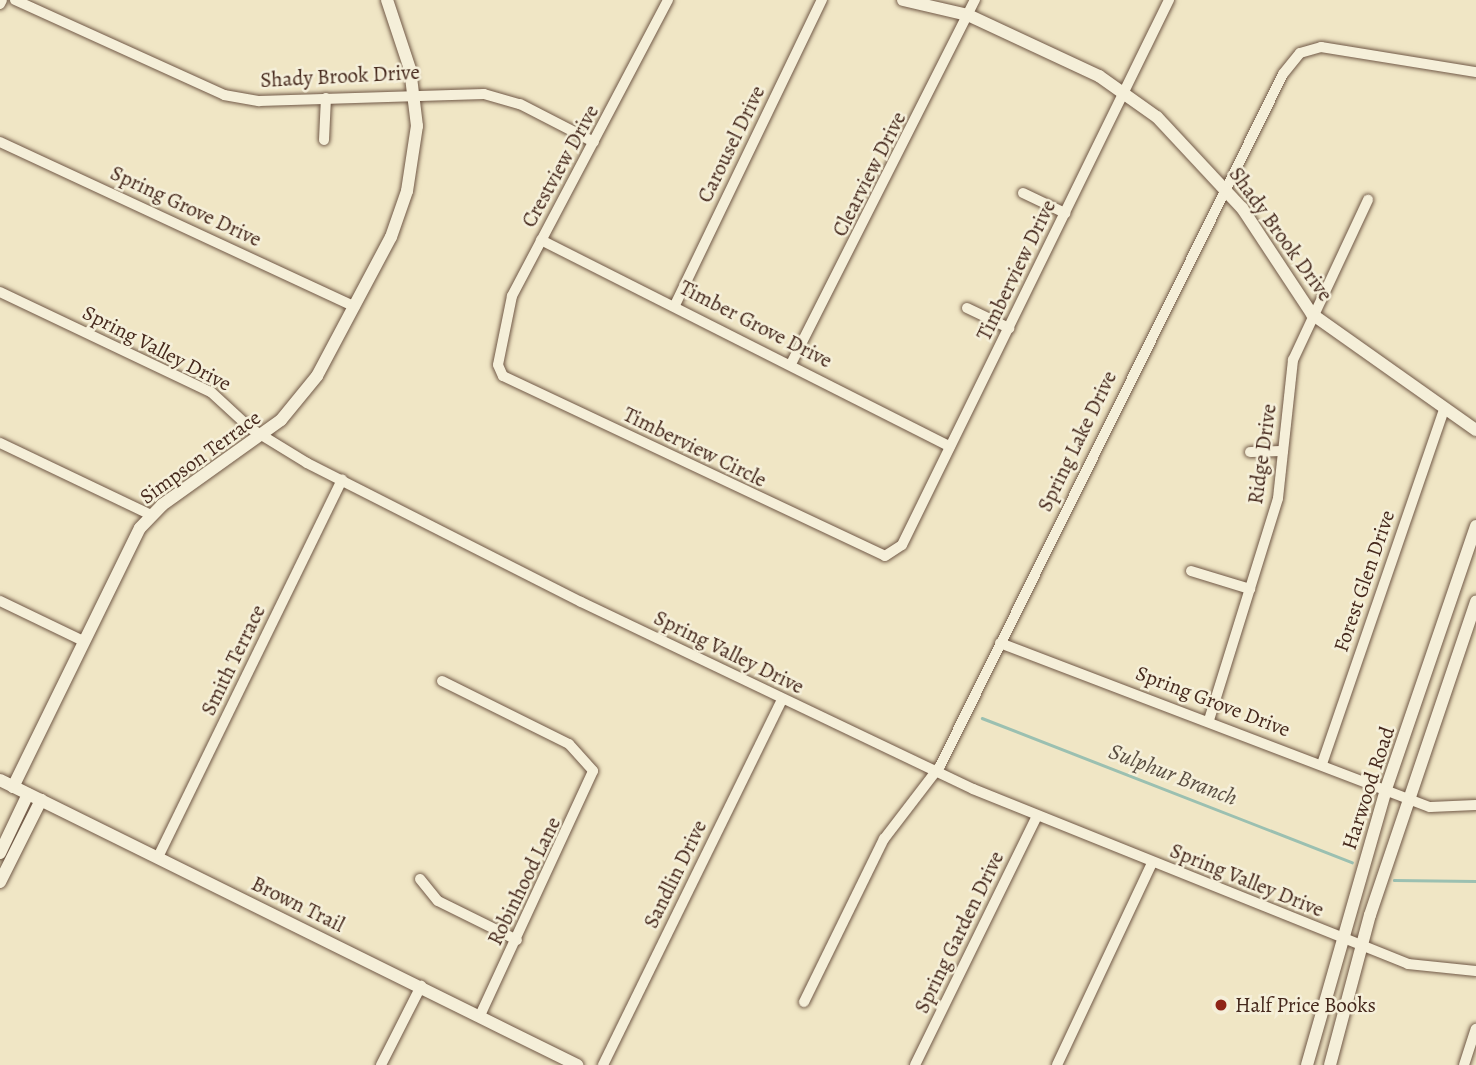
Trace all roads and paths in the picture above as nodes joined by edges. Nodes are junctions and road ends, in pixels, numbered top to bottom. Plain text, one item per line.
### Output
1 (15, 0) edge
2 (387, 0) edge
3 (668, 0) edge
4 (822, 0) edge
5 (903, 0) edge
6 (975, 0) edge
7 (1168, 0) edge
8 (968, 15) junction
9 (1476, 72) edge
10 (412, 92) junction
11 (1123, 93) junction
12 (326, 98) junction
13 (324, 141) dead end
14 (0, 142) edge
15 (594, 142) junction
16 (1226, 187) junction
17 (1023, 193) dead end
18 (1368, 200) dead end
19 (1065, 213) junction
20 (541, 240) junction
21 (0, 292) edge
22 (675, 305) junction
23 (355, 307) junction
24 (967, 308) dead end
25 (1312, 314) junction
26 (1009, 328) junction
27 (499, 354) joint
28 (792, 362) junction
29 (1444, 410) junction
30 (1476, 430) edge
31 (267, 434) junction
32 (0, 443) edge
33 (950, 447) junction
34 (1283, 451) junction
35 (1250, 452) dead end
36 (342, 480) junction
37 (151, 515) junction
38 (1476, 526) edge
39 (894, 554) joint
40 (1191, 571) dead end
41 (1250, 589) junction
42 (0, 601) edge
43 (1476, 601) edge
44 (83, 641) junction
45 (1000, 643) junction
46 (442, 681) dead end
47 (782, 699) junction
48 (1209, 720) junction
49 (1322, 764) junction
50 (936, 772) junction
51 (0, 780) edge
52 (13, 787) junction
53 (1386, 789) junction
54 (28, 794) junction
55 (41, 800) junction
56 (1410, 800) junction
57 (1476, 805) edge
58 (1037, 816) junction
59 (0, 853) edge
60 (158, 857) junction
61 (1152, 863) junction
62 (420, 878) dead end
63 (0, 882) edge
64 (1341, 938) junction
65 (517, 940) junction
66 (1362, 946) junction
67 (1476, 971) edge
68 (421, 986) junction
69 (804, 1002) dead end
70 (480, 1015) junction
71 (1476, 1029) edge
72 (381, 1065) edge
73 (577, 1065) edge
74 (603, 1065) edge
75 (915, 1065) edge
76 (1057, 1065) edge
77 (1307, 1065) edge
78 (1331, 1065) edge
79 (1464, 1065) edge

1 - 12 street, Shady Brook Drive
2 - 10 street, Simpson Terrace
3 - 15 street, Crestview Drive
4 - 22 street, Carousel Drive
5 - 8 street, Shady Brook Drive
6 - 8 street, Clearview Drive
7 - 11 street, Timberview Drive
8 - 11 street, Shady Brook Drive
8 - 28 street, Clearview Drive
9 - 16 street, Spring Lake Drive
10 - 12 street, Shady Brook Drive
10 - 15 street, Shady Brook Drive
10 - 23 street, Simpson Terrace
11 - 16 street, Shady Brook Drive
11 - 19 street, Timberview Drive
12 - 13 street
14 - 23 street, Spring Grove Drive
15 - 20 street, Crestview Drive
16 - 25 street, Shady Brook Drive
16 - 45 street, Spring Lake Drive
17 - 19 street
18 - 25 street, Ridge Drive
19 - 26 street, Timberview Drive
20 - 22 street, Timber Grove Drive
20 - 27 street, Crestview Drive
21 - 31 street, Spring Valley Drive
22 - 28 street, Timber Grove Drive
23 - 31 street, Simpson Terrace
24 - 26 street
25 - 29 street, Shady Brook Drive
25 - 34 street, Ridge Drive
26 - 33 street, Timberview Drive
27 - 39 street, Timberview Circle
28 - 33 street, Timber Grove Drive
29 - 30 street, Shady Brook Drive
29 - 49 street, Forest Glen Drive
31 - 36 street, Spring Valley Drive
31 - 37 street, Simpson Terrace
32 - 37 street
33 - 39 street, Timberview Drive
34 - 35 street
34 - 41 street, Ridge Drive
36 - 47 street, Spring Valley Drive
36 - 60 street, Smith Terrace
37 - 44 street, Simpson Terrace
38 - 53 street, Harwood Road
40 - 41 street
41 - 48 street, Ridge Drive
42 - 44 street
43 - 56 street, Harwood Road
44 - 52 street, Simpson Terrace
45 - 48 street, Spring Grove Drive
45 - 50 street, Spring Lake Drive
46 - 65 street, Robinhood Lane
47 - 50 street, Spring Valley Drive
47 - 74 street, Sandlin Drive
48 - 49 street, Spring Grove Drive
49 - 53 street, Spring Grove Drive
50 - 58 street, Spring Valley Drive
50 - 69 street, Spring Lake Drive
51 - 52 street, Brown Trail
52 - 54 street, Brown Trail
53 - 56 street, Spring Grove Drive
53 - 64 street, Harwood Road
54 - 55 street, Brown Trail
54 - 59 street
55 - 60 street, Brown Trail
55 - 63 street
56 - 57 street, Spring Grove Drive
56 - 66 street, Harwood Road
58 - 61 street, Spring Valley Drive
58 - 75 street, Spring Garden Drive
60 - 68 street, Brown Trail
61 - 64 street, Spring Valley Drive
61 - 76 street
62 - 65 street
64 - 66 street, Spring Valley Drive
64 - 77 street, Harwood Road
65 - 70 street, Robinhood Lane
66 - 67 street, Spring Valley Drive
66 - 78 street, Harwood Road
68 - 70 street, Brown Trail
68 - 72 street
70 - 73 street, Brown Trail
71 - 79 street

